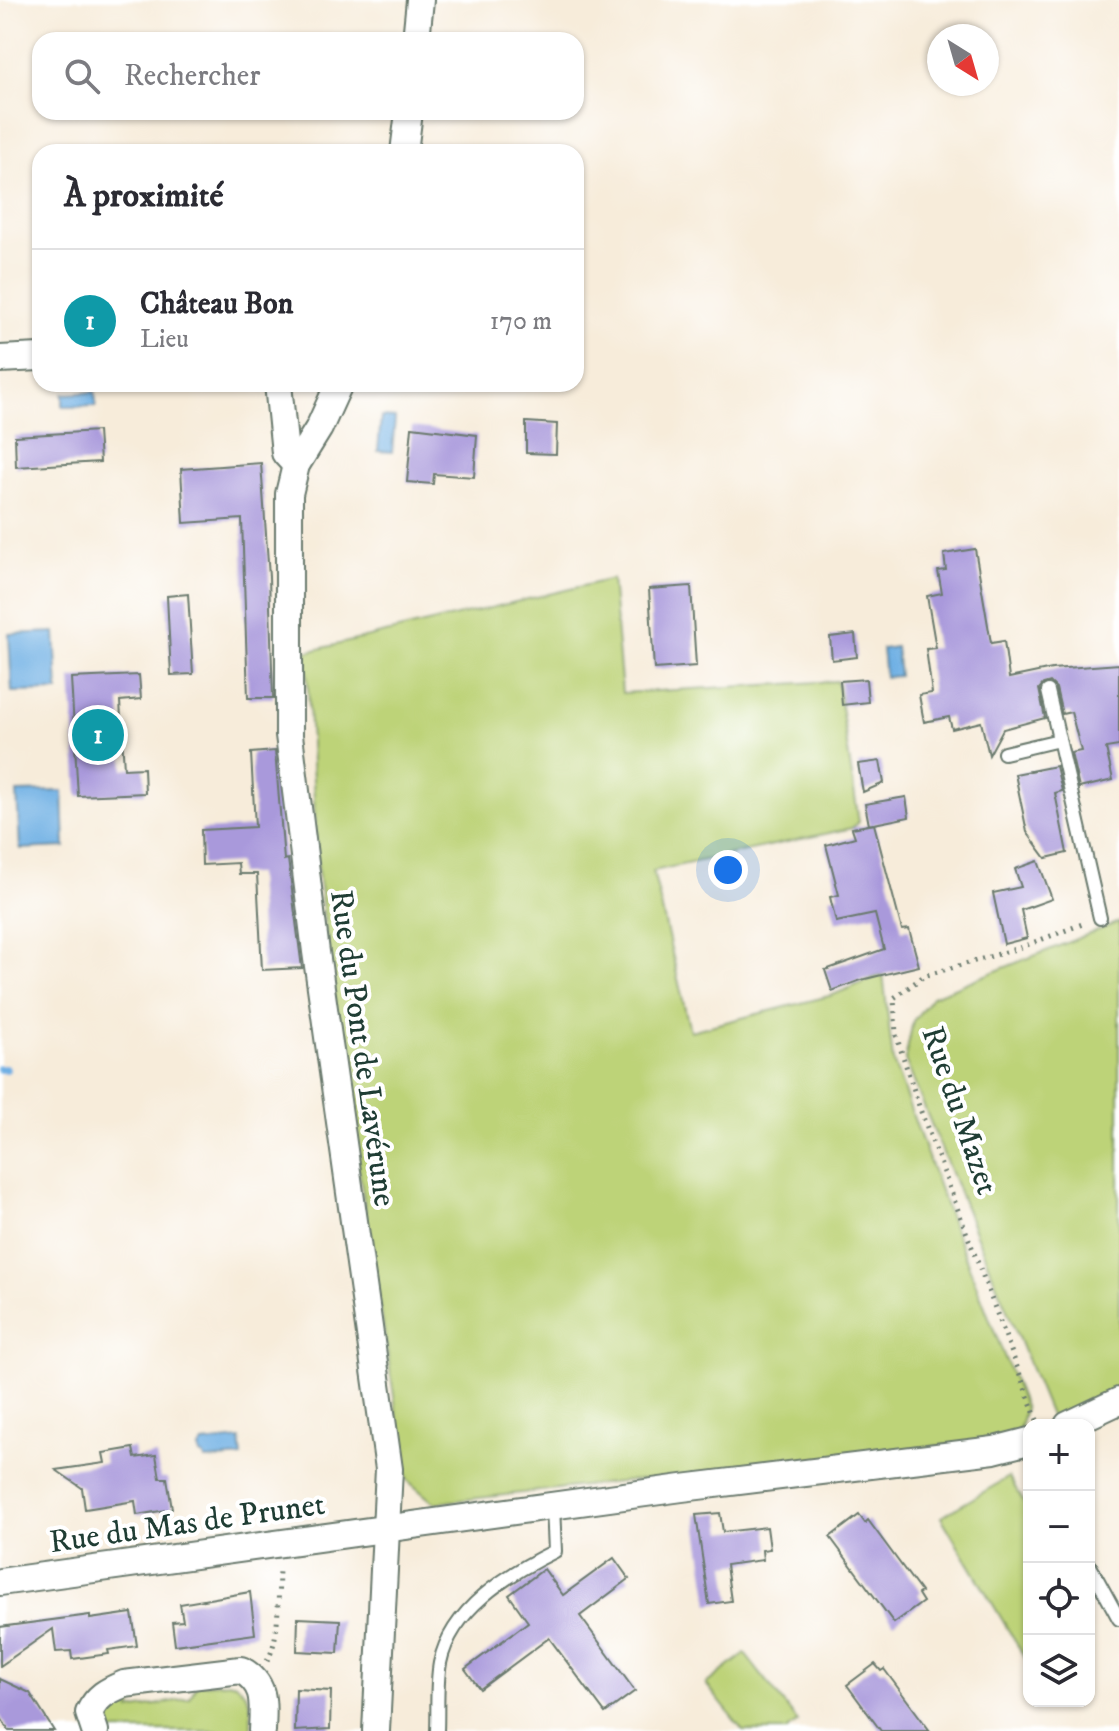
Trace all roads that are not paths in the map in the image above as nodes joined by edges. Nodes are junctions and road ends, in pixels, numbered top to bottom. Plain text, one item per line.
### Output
1 (420, 0) edge
2 (417, 32) edge
3 (408, 120) edge
4 (405, 144) edge
5 (32, 357) edge
6 (0, 359) edge
7 (279, 392) edge
8 (335, 392) edge
9 (296, 465) junction
10 (1048, 691) dead end
11 (1059, 740) junction
12 (1004, 753) dead end
13 (1100, 918) road end
14 (1119, 1401) edge
15 (1081, 1419) edge
16 (1023, 1446) edge
17 (553, 1506) junction
18 (384, 1529) junction
19 (1095, 1575) edge
20 (0, 1582) edge
21 (1119, 1619) edge
22 (95, 1731) edge
23 (262, 1731) edge
24 (376, 1731) edge
25 (437, 1731) edge

1 - 2 street
3 - 4 street
5 - 6 street
7 - 9 street
8 - 9 street, Rue du Pont de Lavérune
9 - 18 street, Rue du Pont de Lavérune
10 - 11 lane
11 - 12 lane
11 - 13 lane
14 - 15 street
16 - 17 street
17 - 18 street
17 - 25 lane
18 - 20 street, Rue du Mas de Prunet
18 - 24 street, Rue du Pont de Lavérune
19 - 21 lane
22 - 23 street

